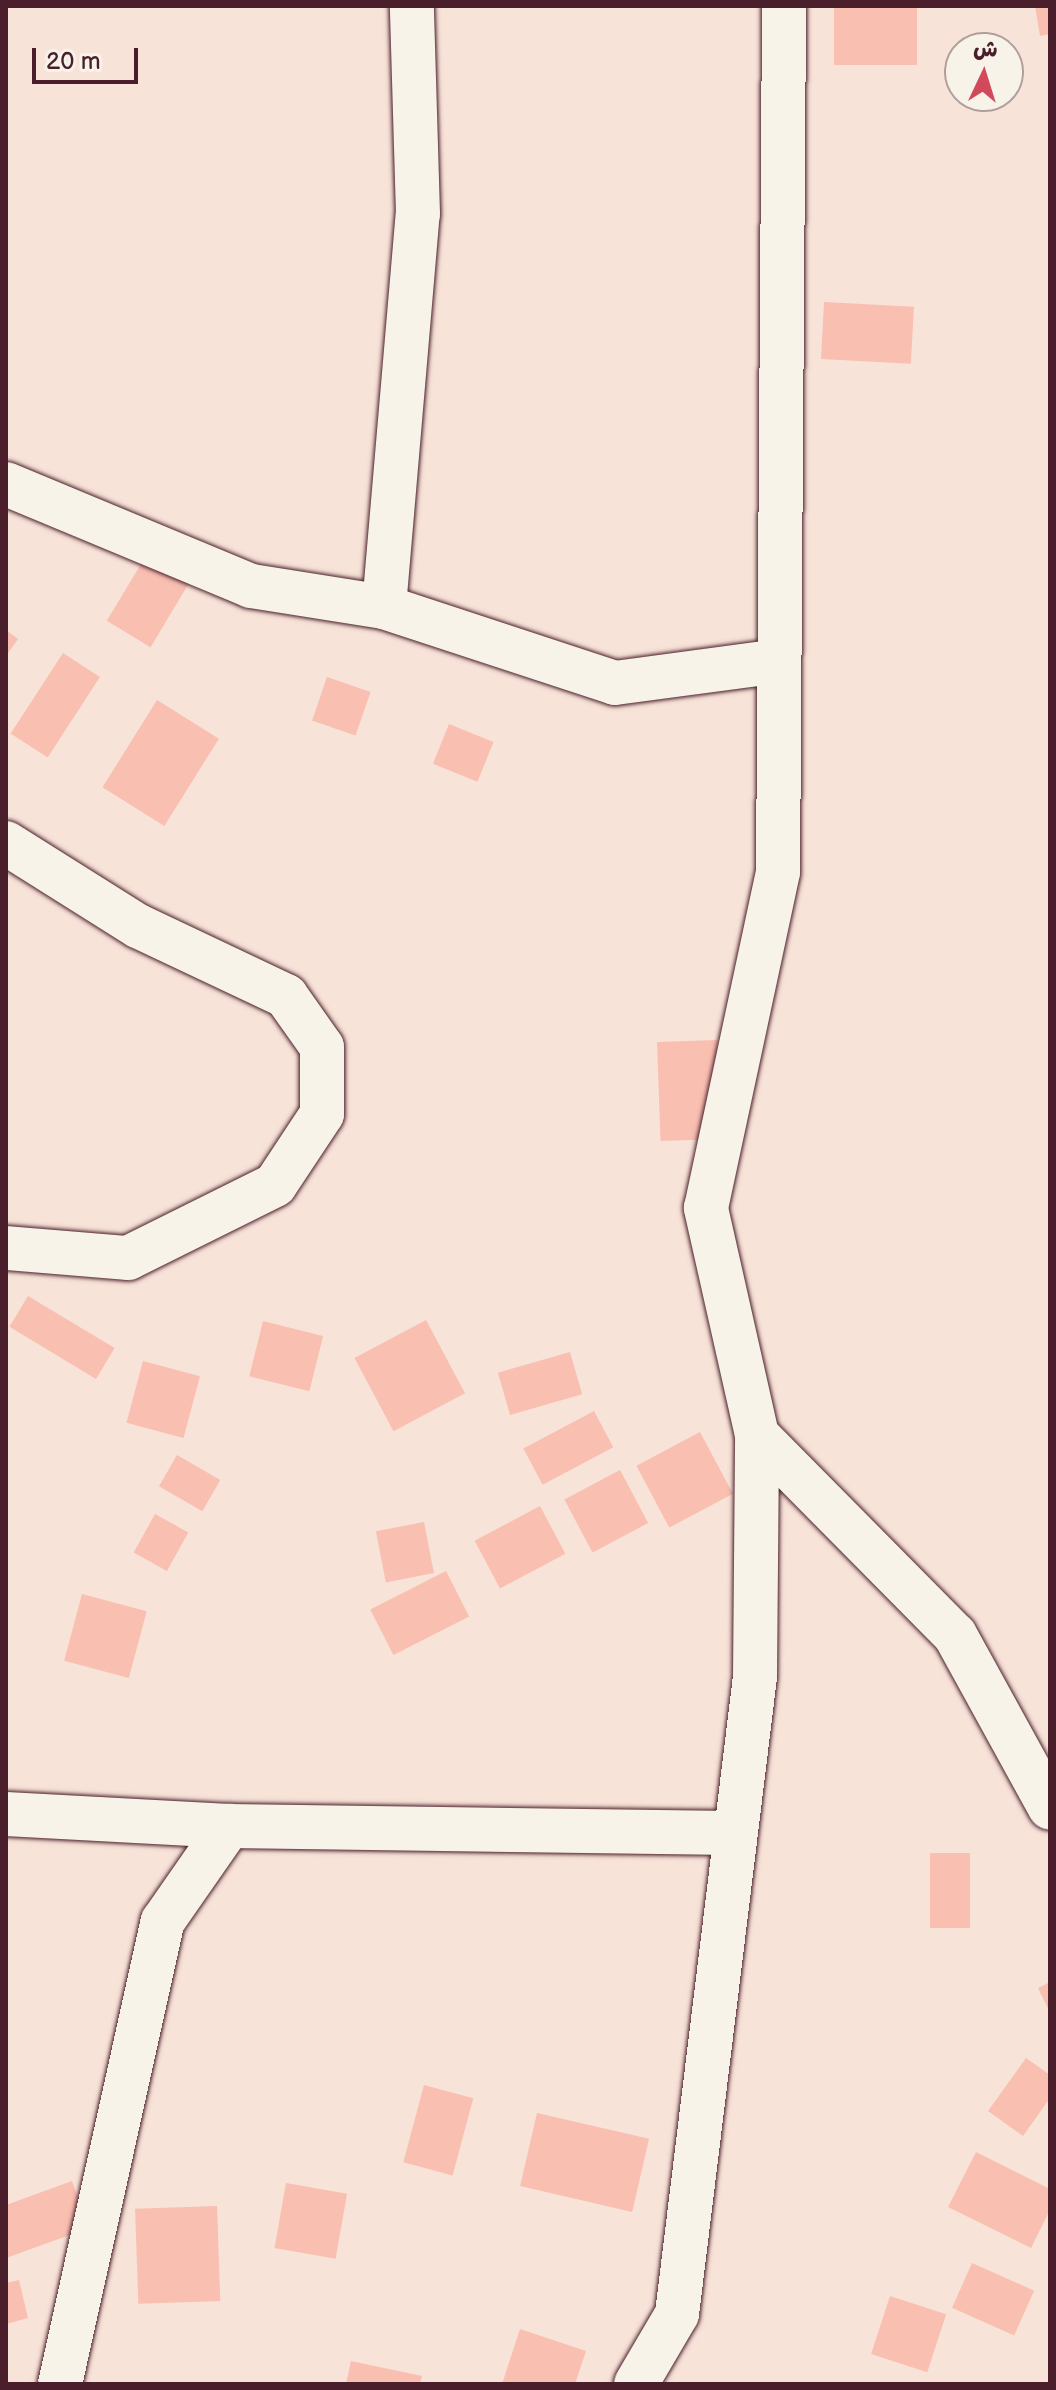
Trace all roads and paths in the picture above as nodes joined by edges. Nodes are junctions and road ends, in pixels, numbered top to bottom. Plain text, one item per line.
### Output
1 (412, 6) edge
2 (784, 6) edge
3 (6, 484) edge
4 (384, 607) junction
5 (779, 661) junction
6 (6, 843) edge
7 (6, 1248) edge
8 (757, 1435) junction
9 (1050, 1808) edge
10 (6, 1814) edge
11 (229, 1826) junction
12 (733, 1833) junction
13 (641, 2383) edge
14 (60, 2384) edge

1 - 4 street
2 - 5 street
3 - 4 street
4 - 5 street
5 - 8 street
6 - 7 street
8 - 9 street
8 - 12 street
10 - 11 street
11 - 12 street
11 - 14 street
12 - 13 street

